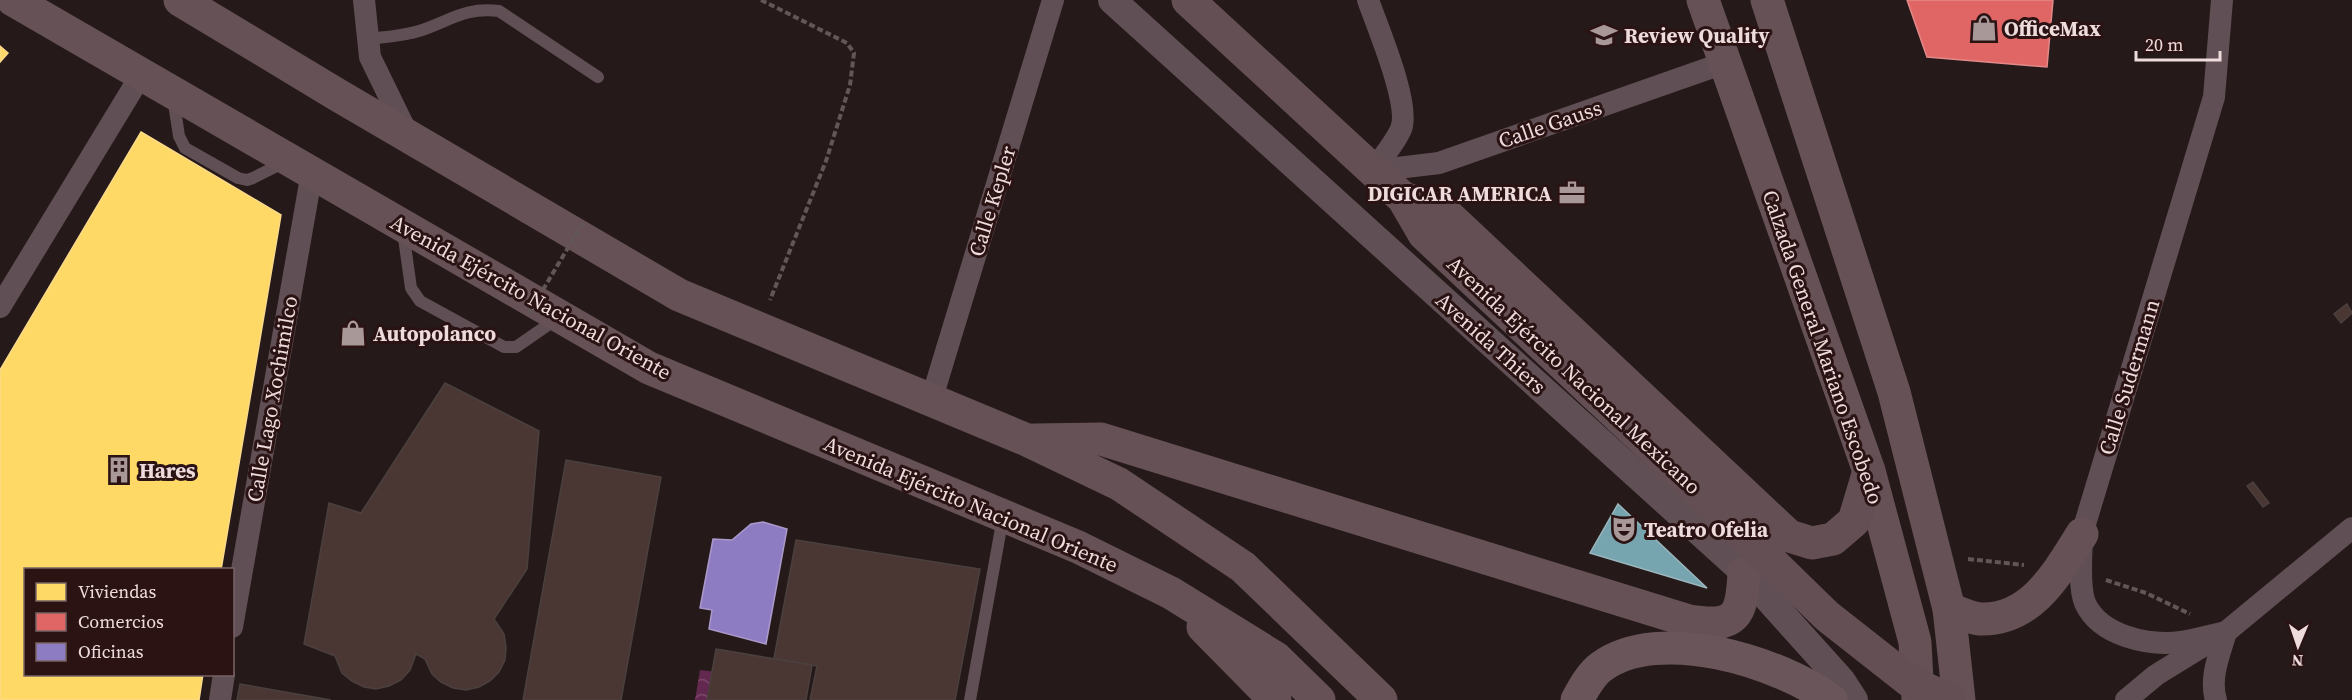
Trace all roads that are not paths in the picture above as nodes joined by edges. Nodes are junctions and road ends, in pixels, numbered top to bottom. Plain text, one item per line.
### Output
1 (13, 0) edge
2 (180, 0) edge
3 (364, 0) edge
4 (1053, 0) edge
5 (1112, 0) edge
6 (1188, 0) edge
7 (1368, 0) edge
8 (1703, 0) edge
9 (1767, 0) edge
10 (2222, 0) edge
11 (368, 39) junction
12 (1724, 63) junction
13 (141, 75) junction
14 (598, 77) dead end
15 (409, 137) junction
16 (301, 166) junction
17 (1373, 171) junction
18 (1403, 198) junction
19 (402, 224) junction
20 (0, 307) edge
21 (544, 315) junction
22 (931, 401) junction
23 (1027, 440) junction
24 (1869, 471) junction
25 (1003, 516) junction
26 (2352, 528) edge
27 (2082, 534) joint
28 (2071, 570) junction
29 (1744, 572) junction
30 (1171, 593) junction
31 (1949, 609) junction
32 (234, 614) edge
33 (2226, 632) junction
34 (224, 676) edge
35 (220, 700) edge
36 (970, 700) edge
37 (1275, 700) edge
38 (1319, 700) edge
39 (1381, 700) edge
40 (1577, 700) edge
41 (1831, 700) edge
42 (1854, 700) edge
43 (1918, 700) edge
44 (1949, 700) edge
45 (1959, 700) edge
46 (2126, 700) edge
47 (2216, 700) edge

1 - 13 main road, Avenida Ejército Nacional Oriente
2 - 15 main road
3 - 11 street
4 - 22 street, Calle Kepler
5 - 29 street, Avenida Thiers
6 - 17 main road
7 - 17 street
8 - 12 main road, Calzada General Mariano Escobedo
9 - 31 main road, Calzada General Mariano Escobedo
10 - 27 street, Calle Sudermann
11 - 14 lane
11 - 15 street
12 - 17 street, Calle Gauss
12 - 24 main road, Calzada General Mariano Escobedo
13 - 16 main road, Avenida Ejército Nacional Oriente
13 - 20 street
15 - 22 main road
16 - 19 main road, Avenida Ejército Nacional Oriente
16 - 32 street, Calle Lago Xochimilco
17 - 18 main road
18 - 24 main road
18 - 44 main road, Avenida Ejército Nacional Mexicano, bridge
19 - 21 main road, Avenida Ejército Nacional Oriente
19 - 21 lane
21 - 25 main road, Avenida Ejército Nacional Oriente
22 - 23 main road
23 - 29 main road
23 - 39 main road
24 - 43 main road, Calzada General Mariano Escobedo
25 - 30 main road, Avenida Ejército Nacional Oriente
25 - 36 lane
26 - 33 street
27 - 28 main road
28 - 31 main road
28 - 33 street
29 - 42 street, Avenida Thiers
30 - 37 main road
30 - 38 main road
31 - 45 main road, Calzada General Mariano Escobedo
33 - 46 street
33 - 47 street
34 - 35 street
40 - 41 highway

